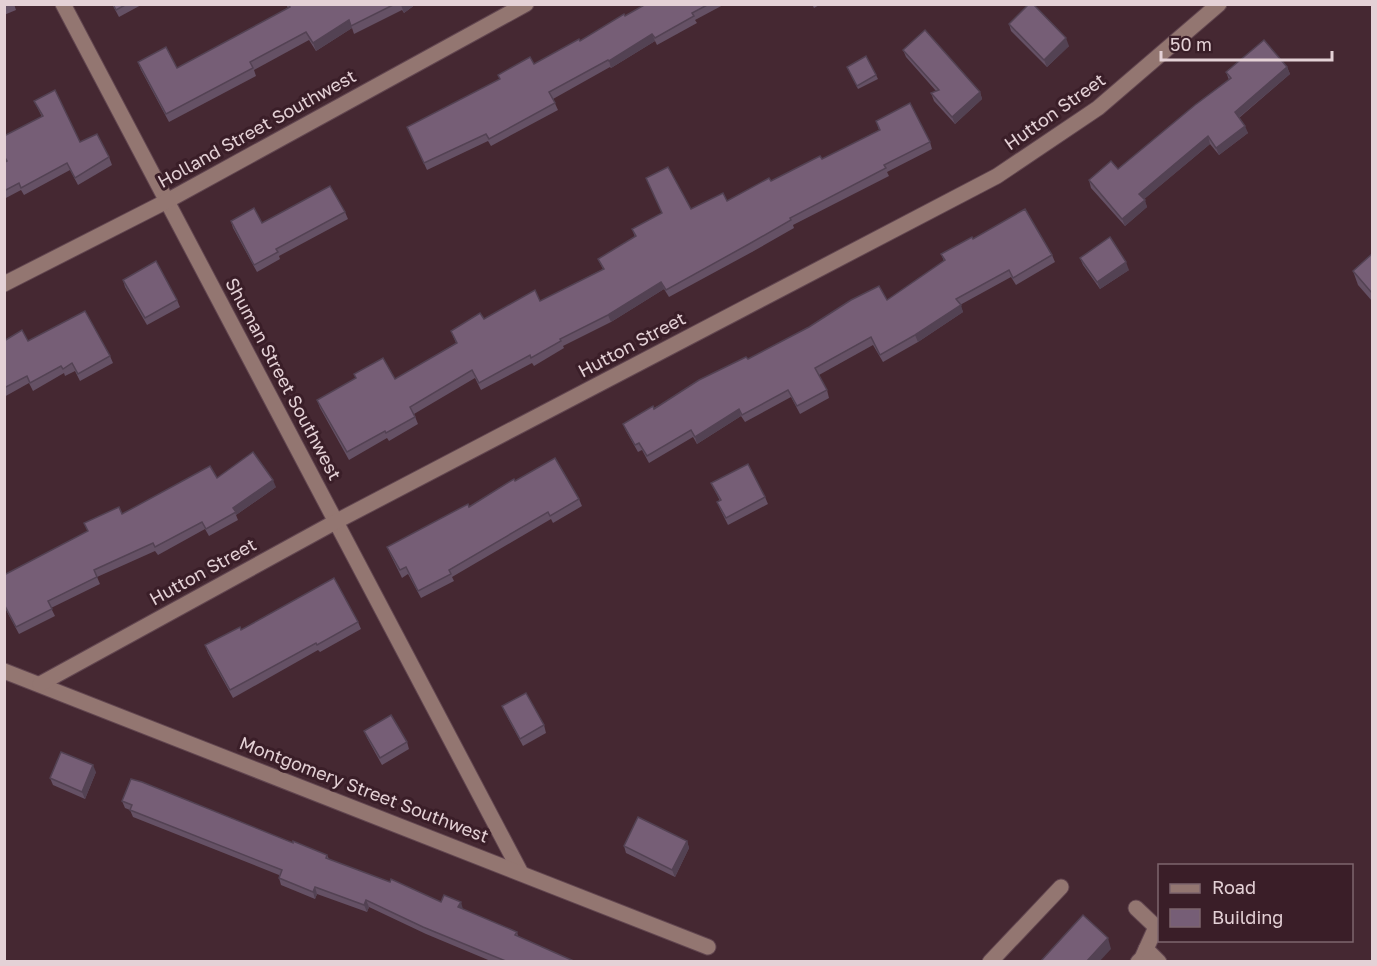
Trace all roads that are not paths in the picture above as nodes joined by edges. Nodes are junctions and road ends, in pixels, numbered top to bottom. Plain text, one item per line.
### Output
1 (63, 4) edge
2 (526, 4) edge
3 (1219, 4) edge
4 (167, 201) junction
5 (4, 284) edge
6 (337, 521) junction
7 (4, 671) edge
8 (39, 684) junction
9 (521, 873) junction
10 (1061, 887) dead end
11 (1136, 908) dead end
12 (708, 946) dead end
13 (1142, 956) edge
14 (990, 962) edge
15 (1159, 962) edge

1 - 4 street, Shuman Street Southwest
2 - 4 street, Holland Street Southwest
3 - 6 street, Hutton Street
4 - 5 street, Holland Street Southwest
4 - 6 street, Shuman Street Southwest
6 - 8 street, Hutton Street
6 - 9 street, Shuman Street Southwest
7 - 8 street, Montgomery Street Southwest
8 - 9 street, Montgomery Street Southwest
9 - 12 street, Montgomery Street Southwest
10 - 14 street
11 - 13 street
13 - 15 street

